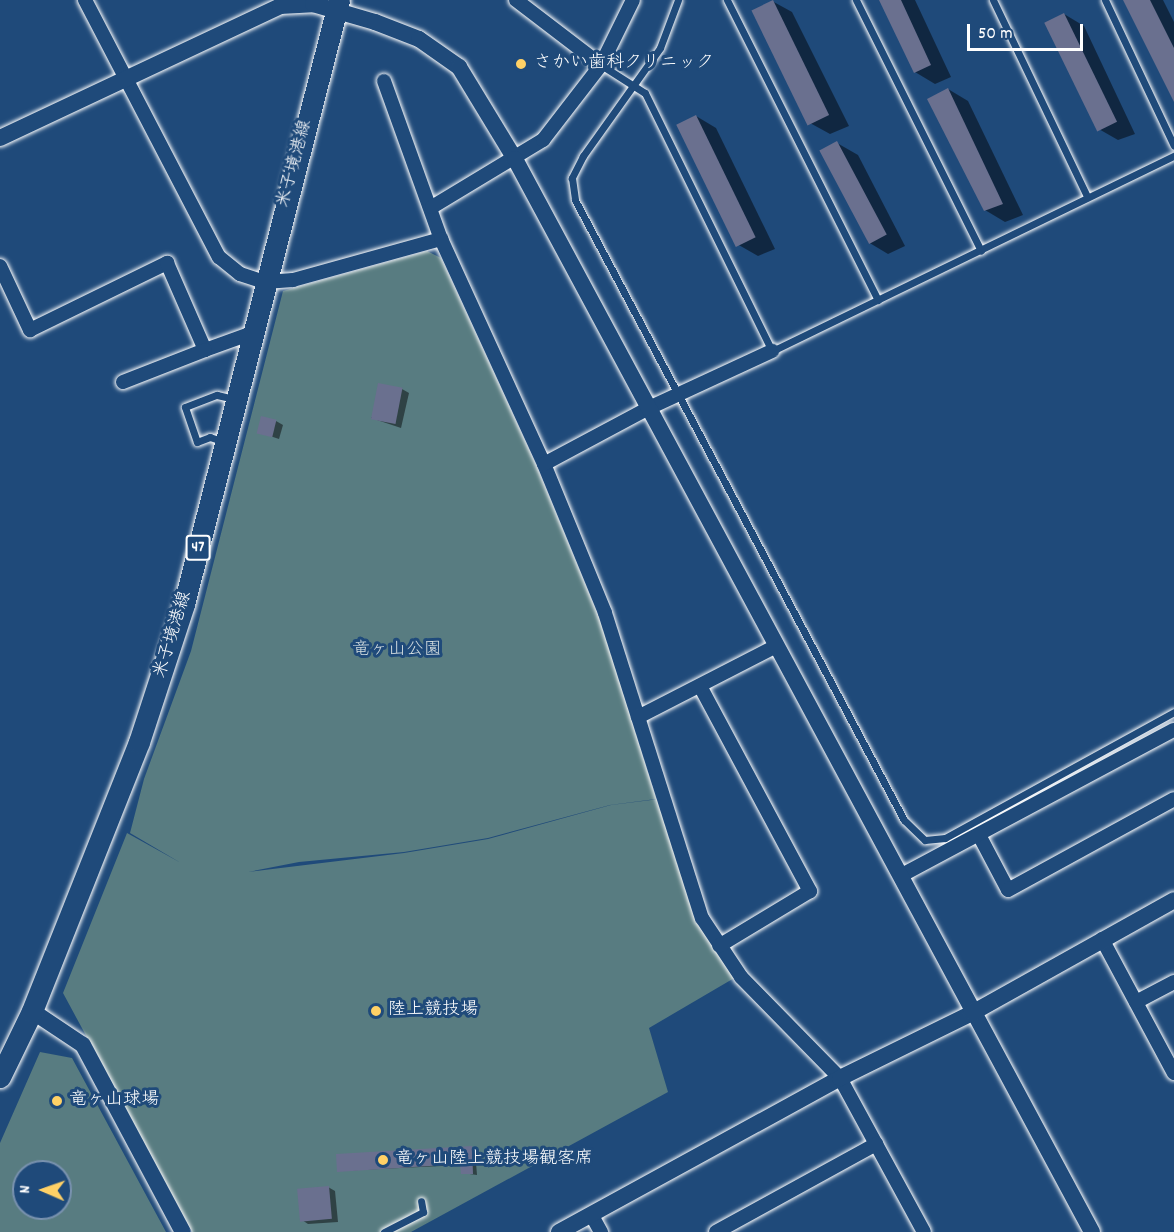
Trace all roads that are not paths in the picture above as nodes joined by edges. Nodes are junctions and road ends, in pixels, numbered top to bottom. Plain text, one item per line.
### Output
1 (85, 0) edge
2 (516, 0) edge
3 (633, 0) edge
4 (678, 0) edge
5 (727, 0) edge
6 (856, 0) edge
7 (993, 0) edge
8 (1105, 0) edge
9 (338, 4) edge
10 (601, 65) junction
11 (125, 80) junction
12 (384, 81) dead end
13 (635, 86) junction
14 (0, 138) edge
15 (1174, 146) edge
16 (1174, 156) edge
17 (515, 159) junction
18 (1087, 196) junction
19 (432, 207) junction
20 (441, 238) junction
21 (981, 251) junction
22 (0, 266) edge
23 (265, 282) junction
24 (878, 300) junction
25 (252, 333) junction
26 (205, 350) junction
27 (772, 351) junction
28 (123, 382) dead end
29 (678, 394) junction
30 (235, 399) junction
31 (649, 408) junction
32 (225, 442) junction
33 (544, 464) junction
34 (776, 646) junction
35 (700, 686) junction
36 (1174, 712) edge
37 (638, 717) junction
38 (1174, 730) edge
39 (1174, 800) edge
40 (979, 835) junction
41 (902, 876) junction
42 (1174, 900) edge
43 (1102, 939) junction
44 (719, 946) junction
45 (1174, 982) edge
46 (1136, 1002) junction
47 (32, 1011) junction
48 (972, 1013) junction
49 (1174, 1073) edge
50 (0, 1077) edge
51 (840, 1078) junction
52 (876, 1144) junction
53 (421, 1202) dead end
54 (591, 1214) junction
55 (183, 1232) edge
56 (384, 1232) edge
57 (559, 1232) edge
58 (601, 1232) edge
59 (716, 1232) edge
60 (924, 1232) edge
61 (1092, 1232) edge

1 - 11 street
2 - 10 street
3 - 10 street
4 - 13 lane
5 - 24 lane
6 - 21 lane
7 - 18 lane
8 - 15 lane
9 - 11 street
9 - 17 street
9 - 23 main road, 米子境港線 / 47
10 - 13 lane
10 - 17 street
11 - 14 street
11 - 23 street
12 - 19 street
13 - 27 lane
13 - 29 lane
16 - 18 lane
17 - 19 street
17 - 31 street
18 - 21 lane
19 - 20 street
20 - 23 street
20 - 33 street
21 - 24 lane
22 - 26 street
23 - 25 main road, 米子境港線 / 47
24 - 27 lane
25 - 26 street
25 - 30 main road, 米子境港線 / 47
26 - 28 street
27 - 29 street
29 - 31 street
29 - 36 lane
30 - 32 main road, 米子境港線 / 47
30 - 32 lane
31 - 33 street
31 - 34 street
32 - 47 main road, 米子境港線 / 47
33 - 37 street
34 - 35 street
34 - 41 street
35 - 37 street
35 - 44 street
37 - 44 street
38 - 40 street
39 - 40 street
40 - 41 street
41 - 48 street
42 - 43 street
43 - 46 street
43 - 48 street
44 - 51 street
45 - 46 street
46 - 49 street
47 - 50 main road, 米子境港線 / 47
47 - 55 street
48 - 51 street
48 - 61 street
51 - 52 street
51 - 54 street
52 - 59 street
52 - 60 street
53 - 56 lane
54 - 57 street
54 - 58 street

